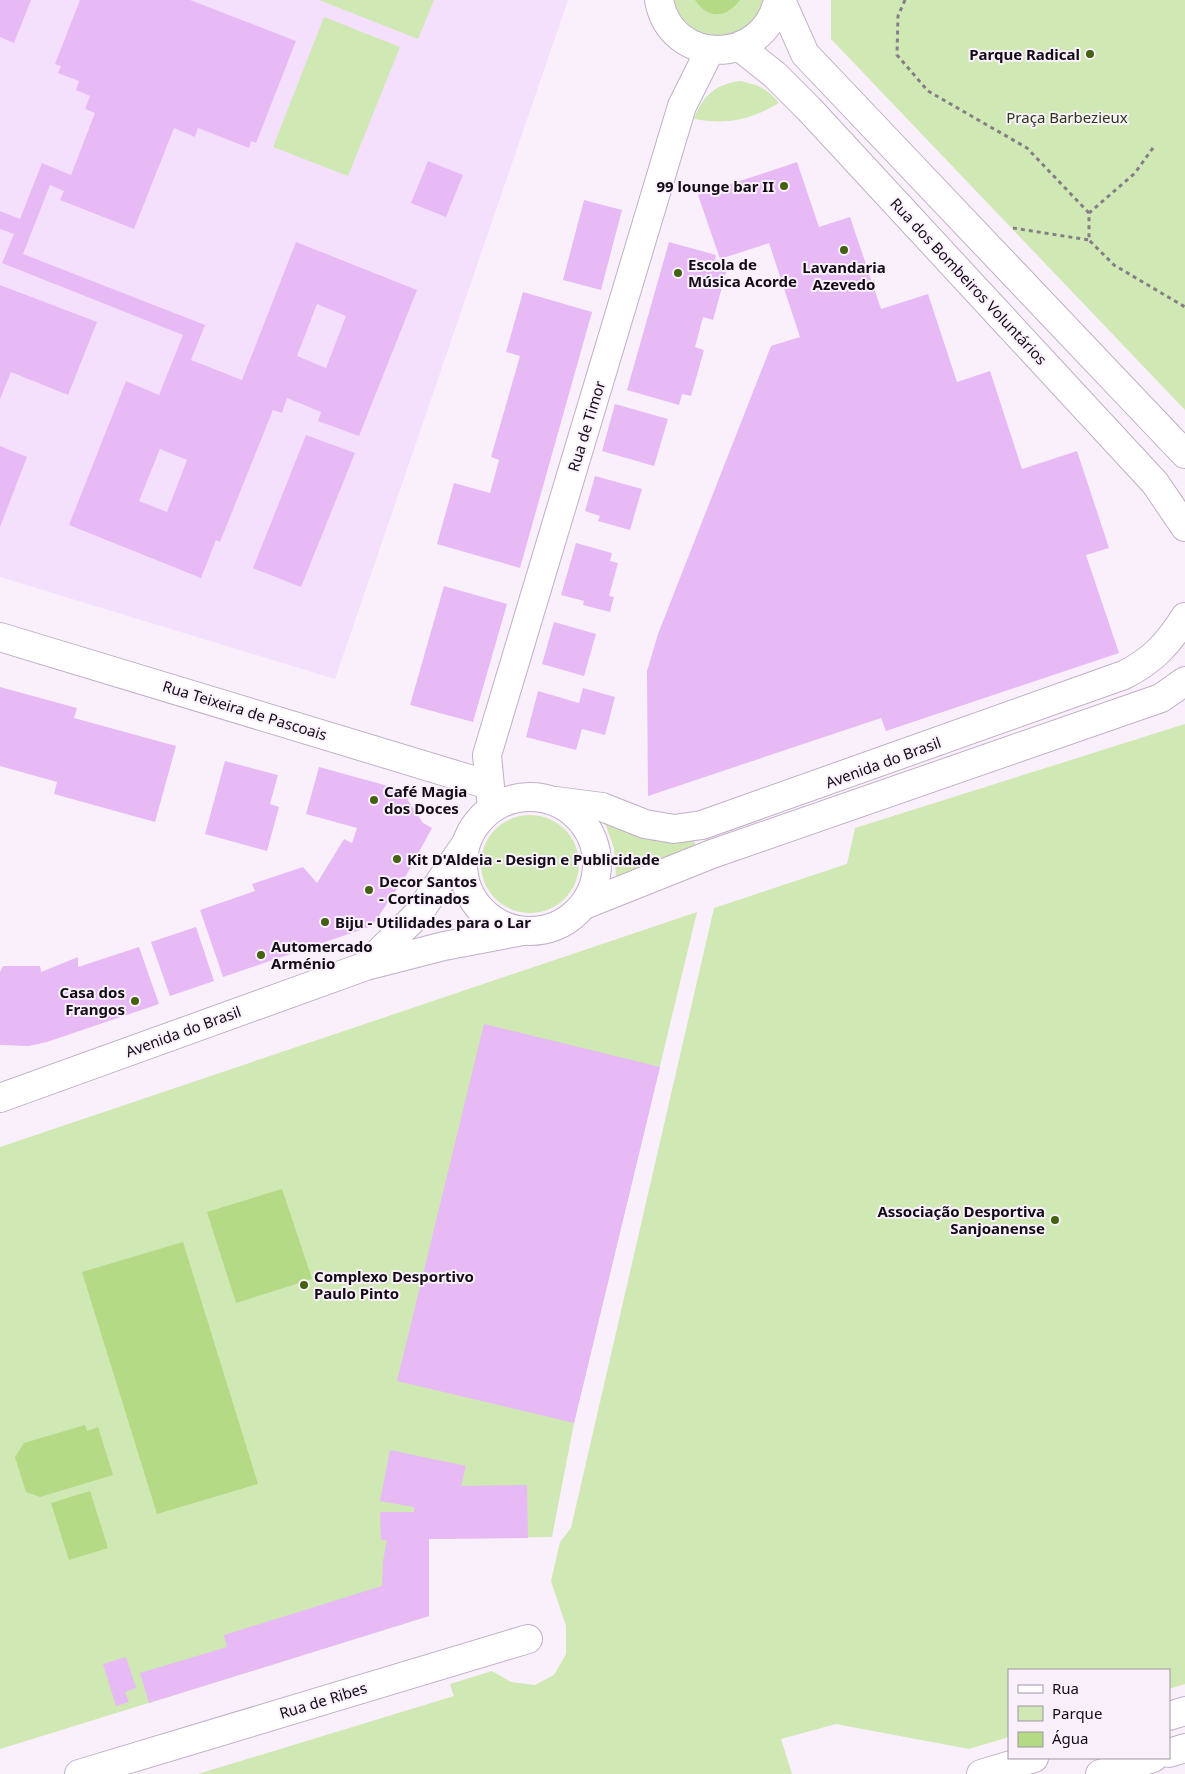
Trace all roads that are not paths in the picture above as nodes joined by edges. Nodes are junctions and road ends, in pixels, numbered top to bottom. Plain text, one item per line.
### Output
1 (659, 0) edge
2 (779, 0) edge
3 (740, 47) junction
4 (710, 50) junction
5 (1185, 454) edge
6 (1185, 527) edge
7 (1185, 617) edge
8 (0, 636) edge
9 (1185, 681) edge
10 (490, 796) junction
11 (556, 801) junction
12 (465, 845) junction
13 (584, 905) junction
14 (522, 930) junction
15 (366, 966) junction
16 (0, 1098) edge
17 (528, 1639) dead end
18 (1185, 1711) edge
19 (1170, 1716) edge
20 (1185, 1748) edge
21 (1170, 1753) edge
22 (1031, 1759) edge
23 (1150, 1759) edge
24 (120, 1768) edge
25 (84, 1773) edge
26 (981, 1774) edge
27 (1100, 1774) edge

1 - 4 street
2 - 3 street
2 - 5 street
3 - 4 street
3 - 6 street, Rua dos Bombeiros Voluntários
4 - 10 street, Rua de Timor
7 - 11 street, Avenida do Brasil
8 - 10 street, Rua Teixeira de Pascoais
9 - 13 street, Avenida do Brasil
10 - 11 street, Avenida do Brasil
10 - 12 street, Avenida do Brasil
11 - 13 street, Avenida do Brasil
12 - 14 street, Avenida do Brasil
12 - 15 street, Avenida do Brasil
13 - 14 street, Avenida do Brasil
14 - 15 street, Avenida do Brasil
15 - 16 street, Avenida do Brasil
17 - 24 street, Rua de Ribes
18 - 19 street
20 - 21 street
22 - 26 street
23 - 27 street
24 - 25 street, Rua de Ribes

